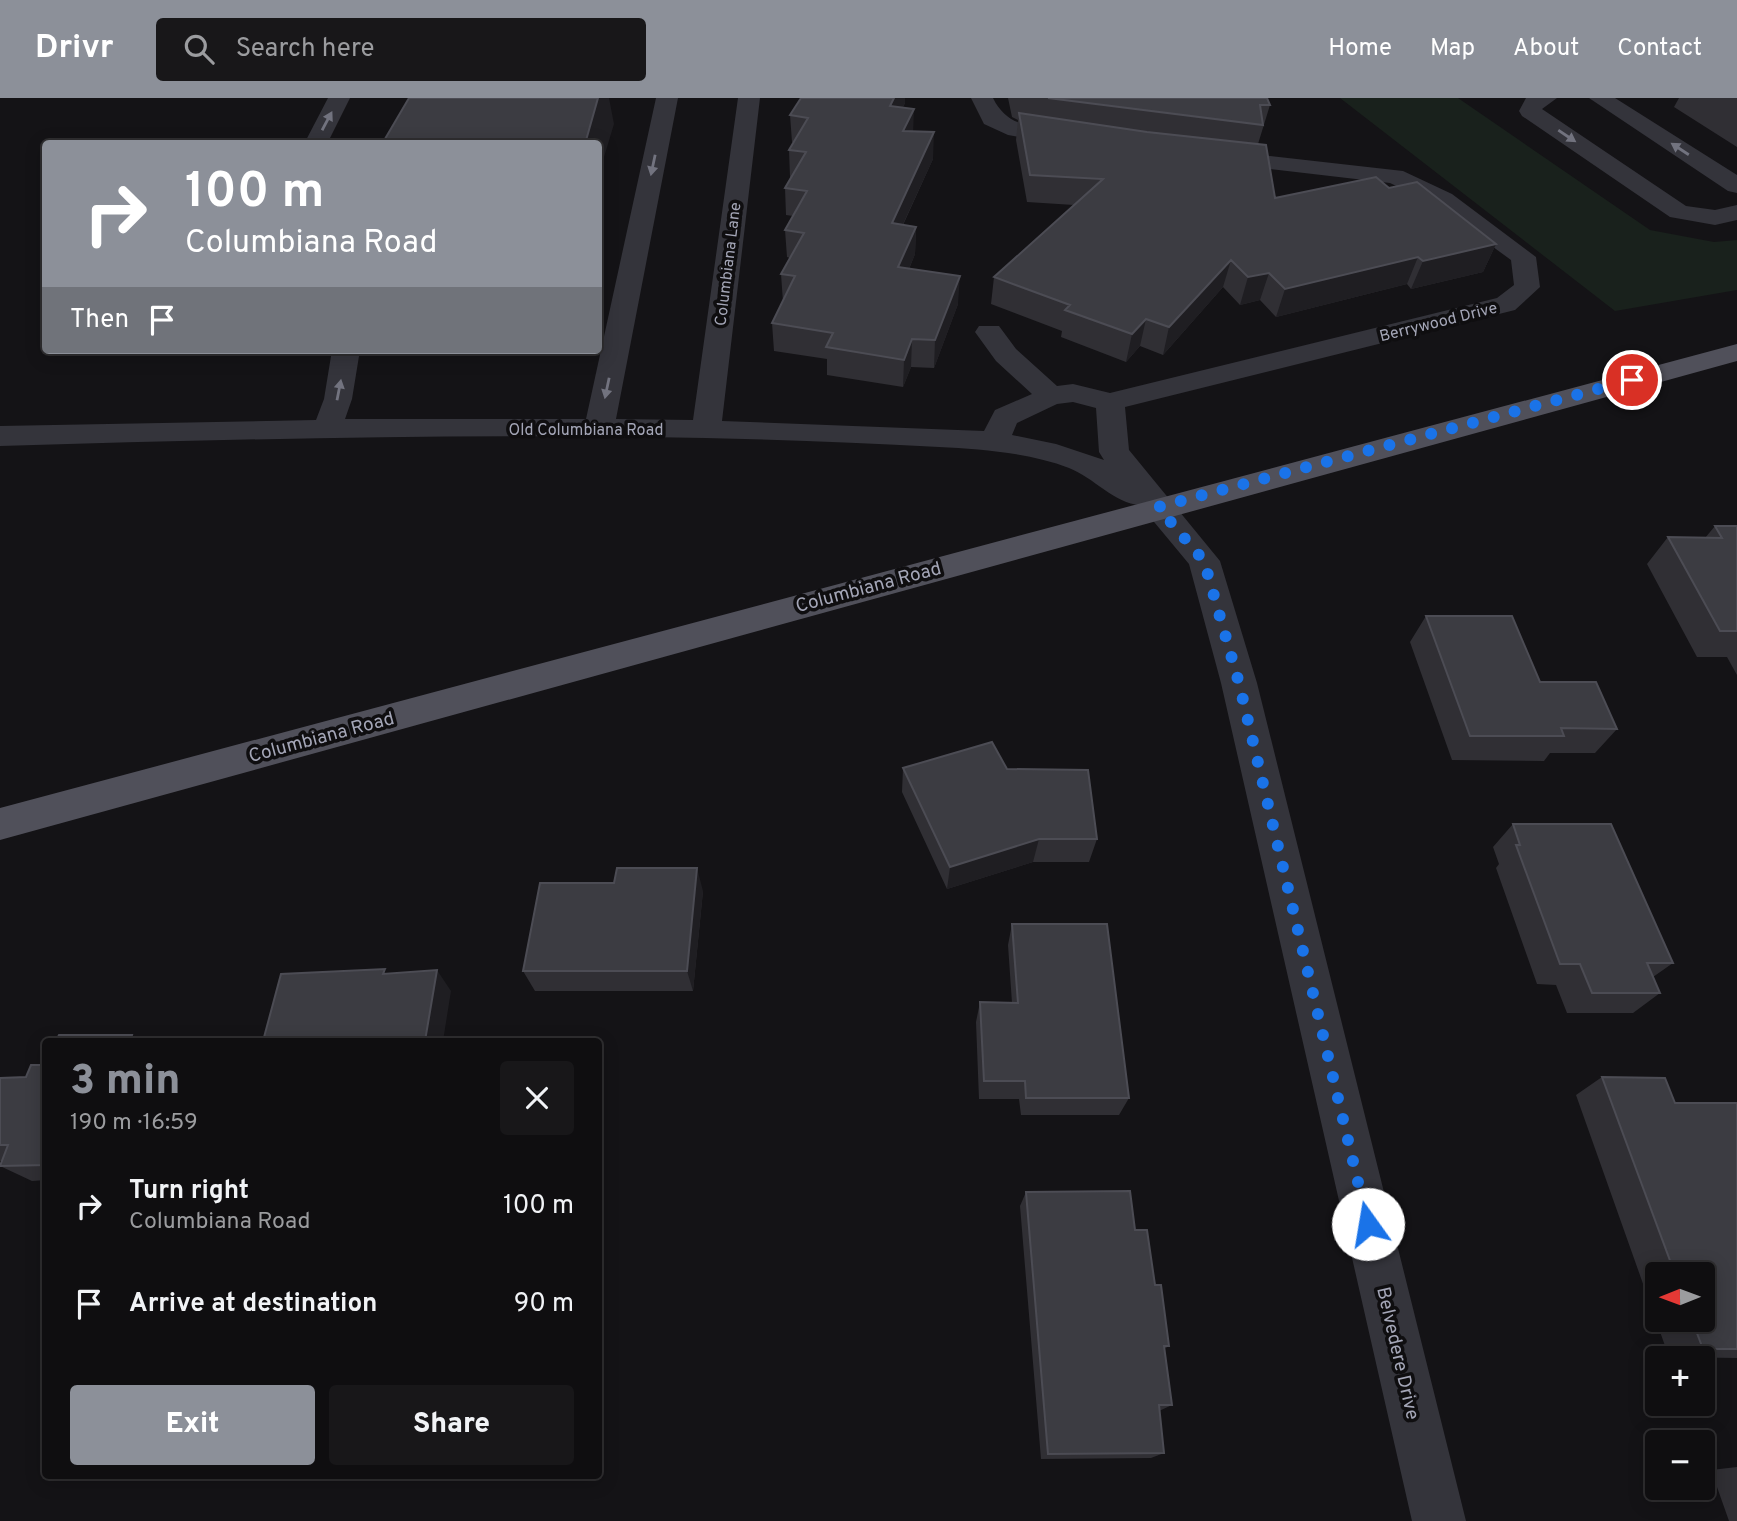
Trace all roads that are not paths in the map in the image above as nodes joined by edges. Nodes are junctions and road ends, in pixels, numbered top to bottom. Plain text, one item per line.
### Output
1 (339, 98) edge
2 (667, 98) edge
3 (749, 98) edge
4 (982, 98) edge
5 (1546, 98) edge
6 (1600, 98) edge
7 (316, 140) edge
8 (1091, 141) edge
9 (1195, 154) edge
10 (1737, 186) edge
11 (1737, 212) edge
12 (989, 332) dead end
13 (1737, 352) edge
14 (345, 354) edge
15 (1051, 396) junction
16 (1110, 402) junction
17 (327, 429) junction
18 (599, 429) junction
19 (706, 430) junction
20 (0, 436) edge
21 (993, 444) junction
22 (1158, 507) junction
23 (0, 824) edge
24 (1439, 1521) edge

7 -> 1 street
2 -> 18 street
3 - 19 street, Columbiana Lane
4 - 8 street
5 -> 11 street
10 -> 6 street
9 - 16 street, Berrywood Drive
12 - 15 street
13 - 22 main road, Columbiana Road
17 -> 14 street
15 - 16 street
15 - 21 street
16 - 22 street
17 - 18 street, Old Columbiana Road
17 - 20 street, Old Columbiana Road
18 - 19 street, Old Columbiana Road
19 - 21 street, Old Columbiana Road
21 - 22 street, Old Columbiana Road
22 - 23 main road, Columbiana Road
22 - 24 street, Belvedere Drive

